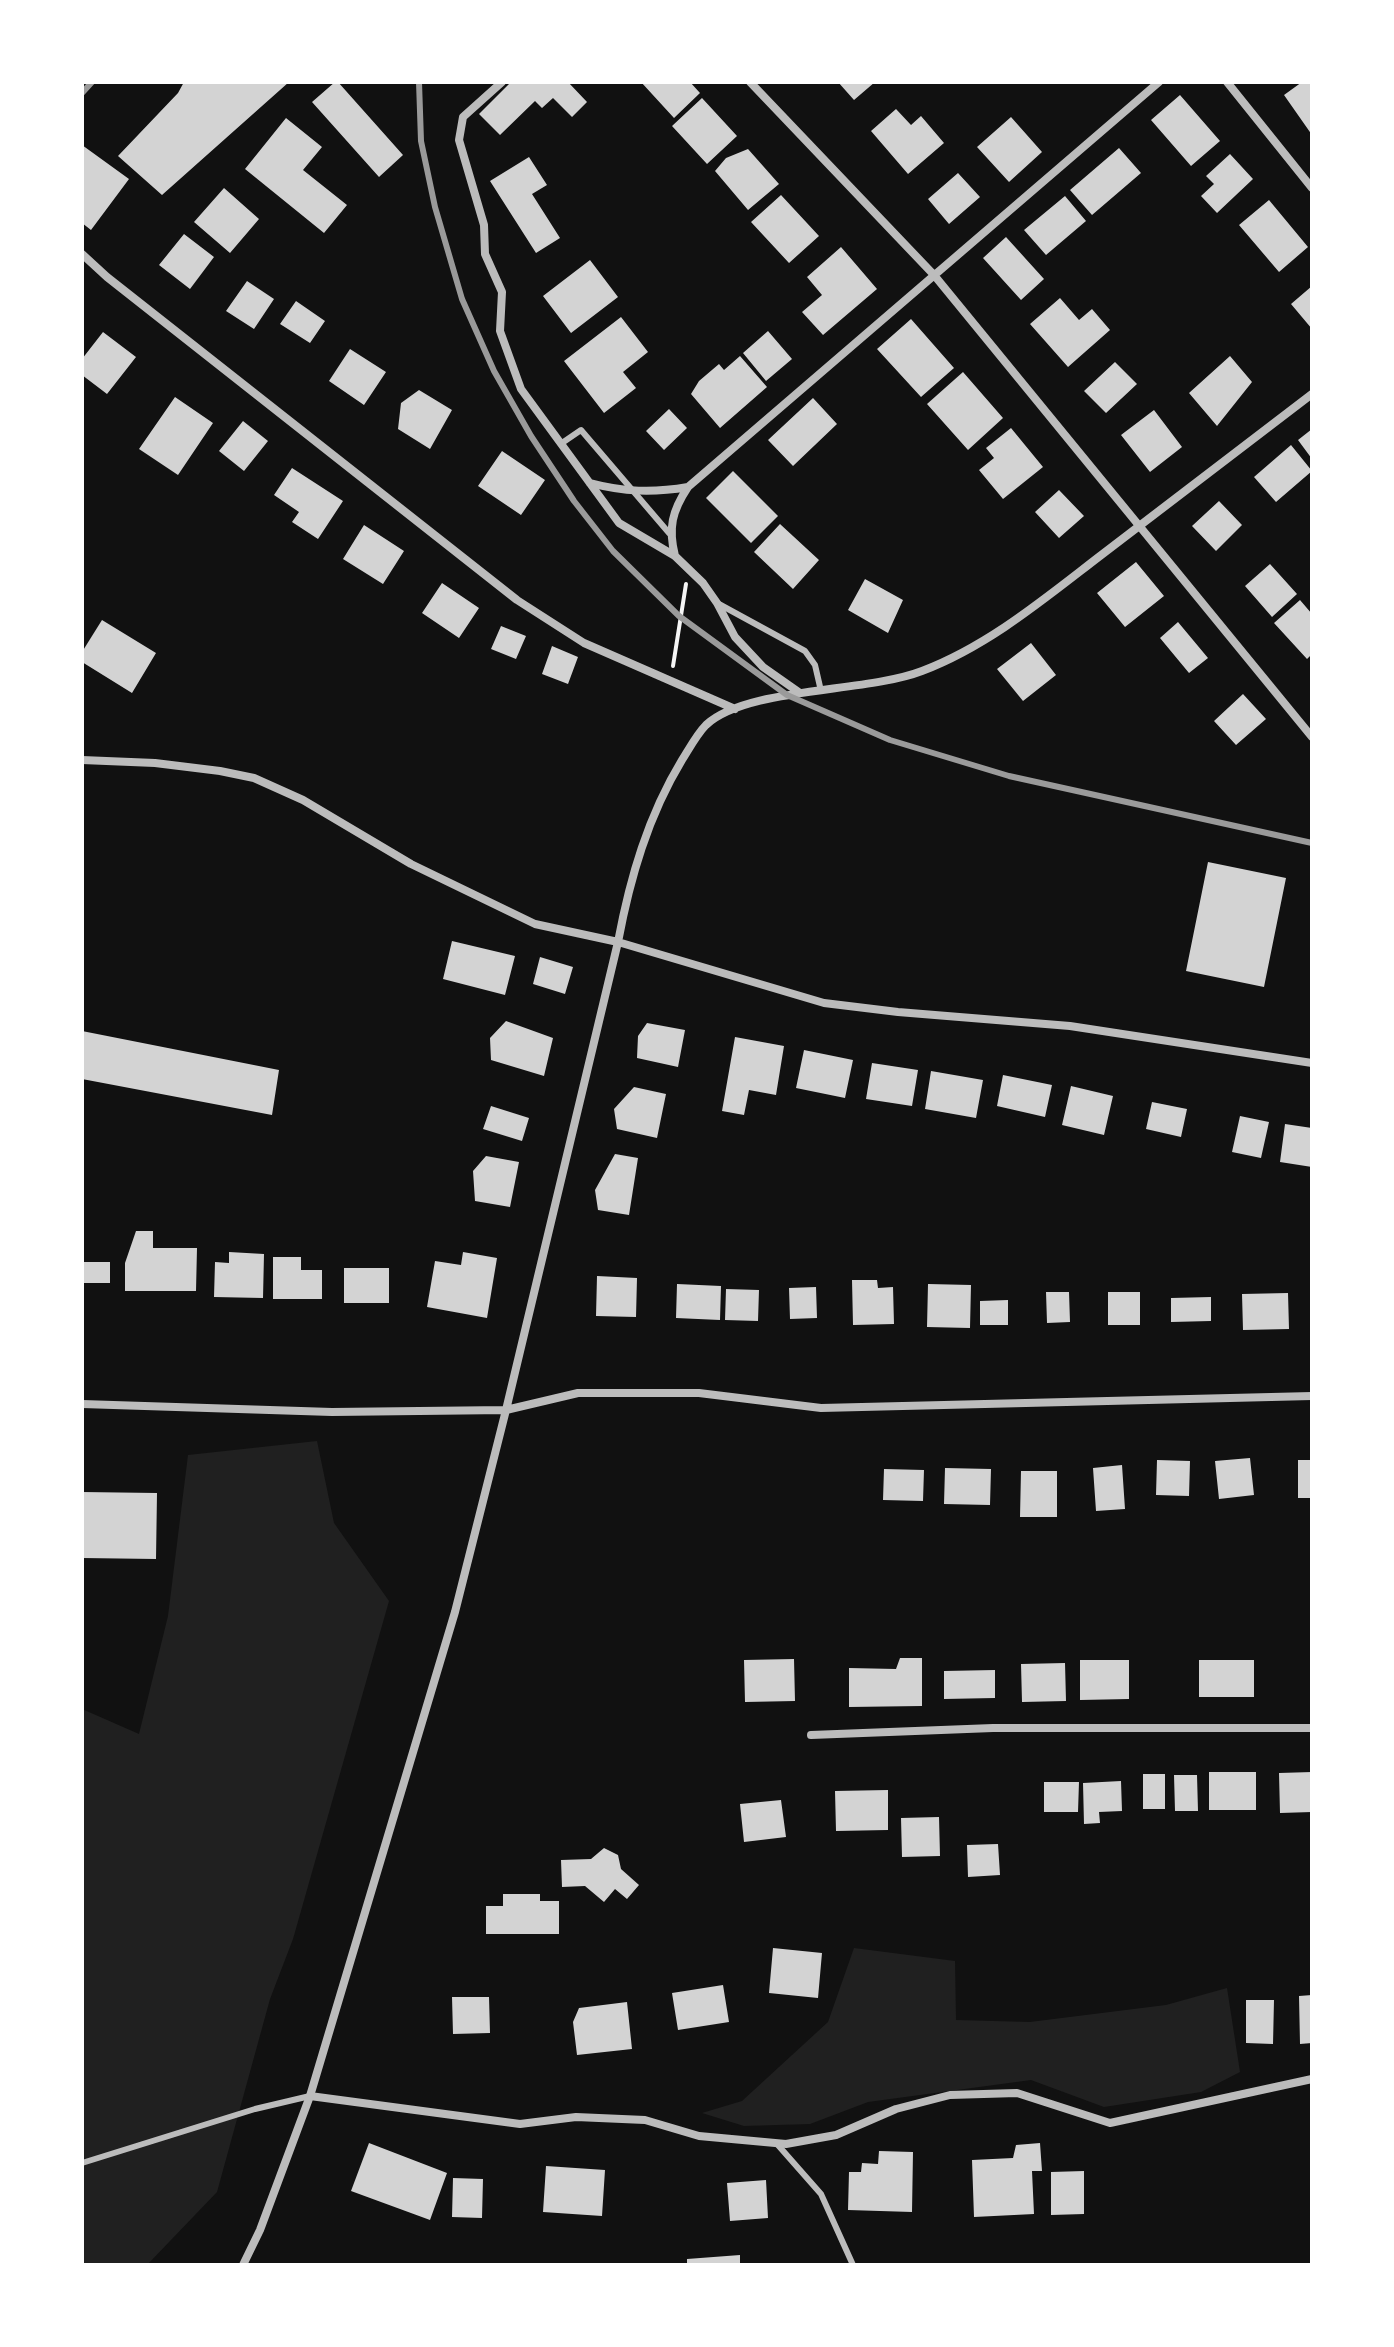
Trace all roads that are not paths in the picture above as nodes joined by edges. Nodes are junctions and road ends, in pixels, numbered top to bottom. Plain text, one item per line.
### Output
1 (502, 82) edge
2 (750, 82) edge
3 (1159, 82) edge
4 (1227, 82) edge
5 (1312, 188) edge
6 (82, 254) edge
7 (934, 275) junction
8 (1312, 394) edge
9 (562, 443) junction
10 (589, 483) junction
11 (688, 487) junction
12 (635, 492) junction
13 (1140, 526) junction
14 (669, 533) junction
15 (675, 556) junction
16 (717, 603) junction
17 (821, 692) junction
18 (801, 694) junction
19 (735, 709) junction
20 (1312, 737) edge
21 (82, 760) edge
22 (618, 942) junction
23 (1312, 1063) edge
24 (1312, 1396) edge
25 (82, 1404) edge
26 (506, 1410) junction
27 (1312, 1728) edge
28 (811, 1735) dead end
29 (1312, 2079) edge
30 (310, 2096) junction
31 (777, 2144) junction
32 (82, 2163) edge
33 (243, 2265) edge
34 (853, 2265) edge

1 - 9 street
2 - 7 street
3 - 7 street
4 - 5 street
6 - 19 street
7 - 11 street
7 - 13 street
8 - 13 street
9 - 10 street
9 - 12 lane
10 - 12 street
10 - 15 street
11 - 12 street
11 - 14 street
12 - 14 lane
13 - 17 street
13 - 20 street
14 - 15 street
15 - 16 street
16 - 17 lane
16 - 18 street
17 - 18 street
18 - 19 street
19 - 22 street
21 - 22 street
22 - 23 street
22 - 26 street
24 - 26 street
25 - 26 street
26 - 30 street
27 - 28 street
29 - 31 street
30 - 31 street
30 - 32 lane
30 - 33 street
31 - 34 lane

